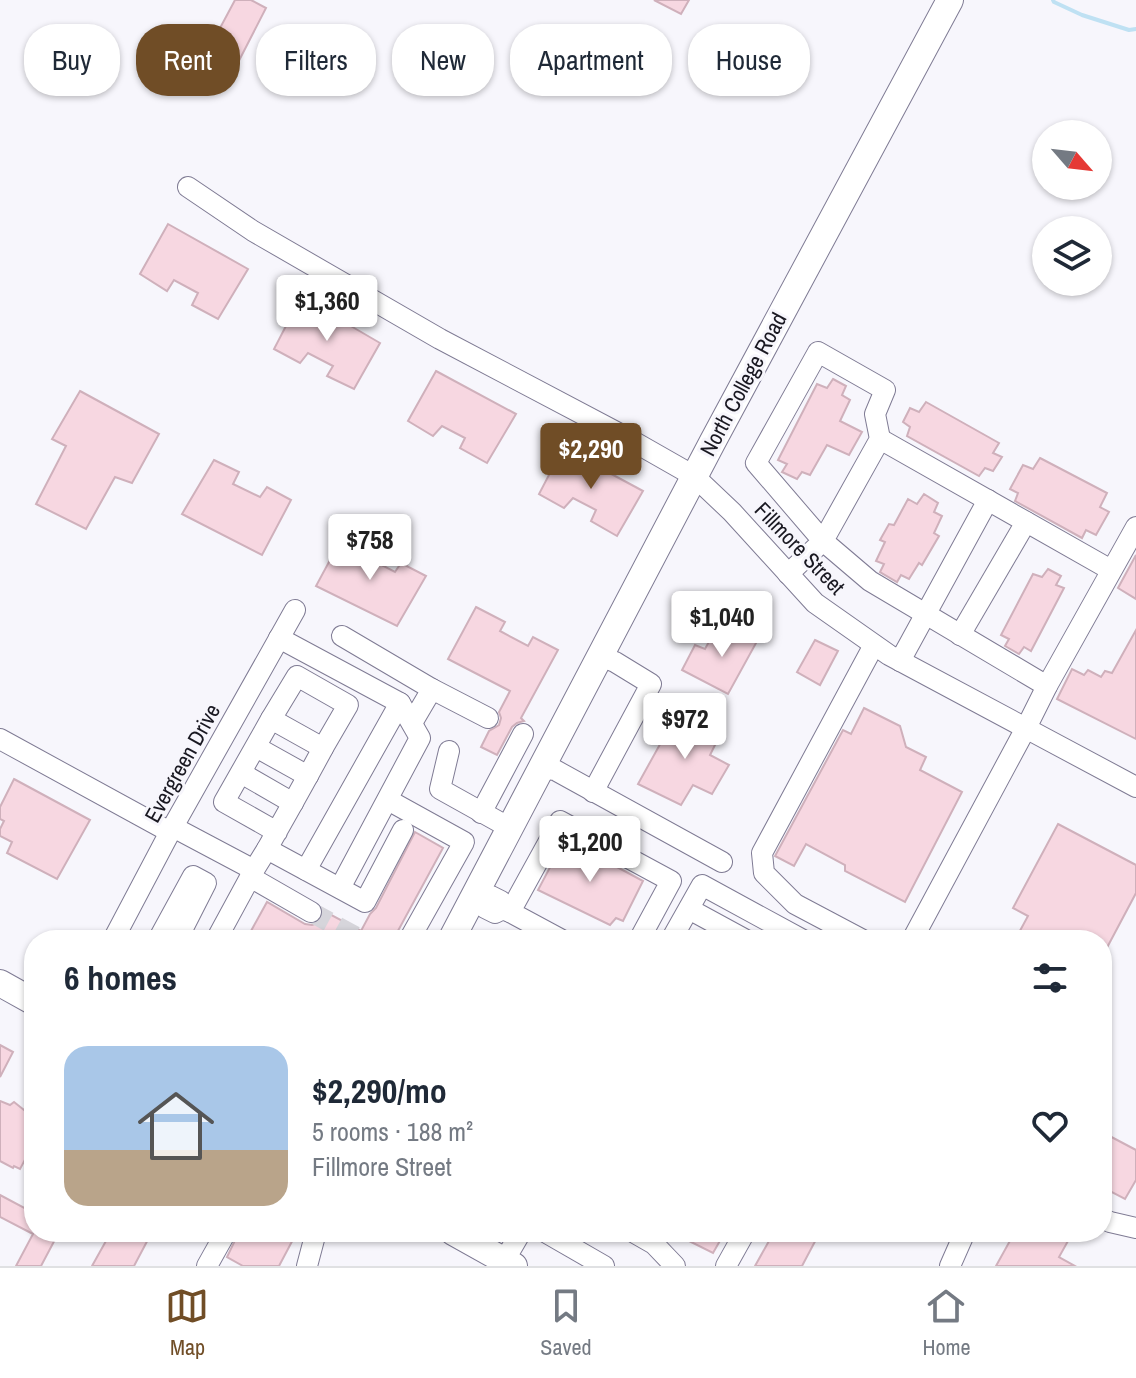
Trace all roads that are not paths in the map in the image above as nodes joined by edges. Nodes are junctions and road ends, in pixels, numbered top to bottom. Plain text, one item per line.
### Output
1 (950, 0) edge
2 (188, 187) dead end
3 (880, 439) junction
4 (694, 476) junction
5 (988, 500) junction
6 (1026, 522) junction
7 (1136, 527) edge
8 (823, 541) junction
9 (1111, 570) junction
10 (788, 574) junction
11 (295, 610) dead end
12 (926, 615) junction
13 (960, 635) junction
14 (342, 636) dead end
15 (279, 638) junction
16 (874, 645) junction
17 (600, 656) junction
18 (900, 661) junction
19 (1047, 686) junction
20 (432, 689) junction
21 (400, 703) junction
22 (488, 718) dead end
23 (271, 719) junction
24 (412, 723) junction
25 (1026, 728) junction
26 (523, 734) dead end
27 (0, 739) edge
28 (256, 747) junction
29 (323, 748) junction
30 (449, 751) dead end
31 (541, 768) junction
32 (241, 773) junction
33 (308, 776) junction
34 (1136, 787) edge
35 (593, 792) junction
36 (388, 800) junction
37 (293, 803) junction
38 (493, 819) junction
39 (171, 830) junction
40 (403, 830) dead end
41 (272, 840) junction
42 (722, 862) dead end
43 (306, 870) junction
44 (252, 874) junction
45 (473, 876) junction
46 (340, 888) junction
47 (689, 909) junction
48 (507, 910) junction
49 (311, 912) tunnel mouth
50 (118, 930) edge
51 (163, 930) edge
52 (182, 930) edge
53 (221, 930) edge
54 (419, 930) edge
55 (454, 930) edge
56 (544, 930) edge
57 (644, 930) edge
58 (680, 930) edge
59 (728, 930) edge
60 (785, 930) edge
61 (844, 930) edge
62 (917, 930) edge
63 (0, 983) edge
64 (24, 996) edge
65 (1112, 1222) edge
66 (1136, 1228) edge
67 (220, 1242) edge
68 (313, 1242) edge
69 (471, 1242) edge
70 (517, 1242) edge
71 (562, 1242) edge
72 (650, 1242) edge
73 (739, 1242) edge
74 (961, 1242) edge
75 (509, 1263) edge
76 (207, 1266) edge
77 (307, 1266) edge
78 (604, 1266) edge
79 (675, 1266) edge
80 (726, 1266) edge
81 (950, 1266) edge

1 - 4 main road, North College Road
2 - 4 street, Fillmore Street
3 - 5 street
3 - 8 street
3 - 8 street
4 - 10 street, Fillmore Street
4 - 17 main road, North College Road
5 - 6 street
5 - 12 street
6 - 9 street
6 - 13 street
7 - 9 street
8 - 10 street
8 - 12 street
9 - 19 street
10 - 16 street, Fillmore Street
11 - 15 street, Evergreen Drive
12 - 13 street
12 - 18 street
13 - 19 street
14 - 20 street
15 - 21 street
15 - 39 street, Evergreen Drive
16 - 18 street, Fillmore Street
16 - 61 street
17 - 31 main road, North College Road
17 - 35 street
18 - 25 street, Fillmore Street
19 - 25 street
20 - 22 street
20 - 24 street
21 - 24 street
21 - 43 street
23 - 28 street
23 - 29 street
23 - 29 street
24 - 36 street
25 - 34 street, Fillmore Street
25 - 62 street
26 - 38 street
27 - 39 street
28 - 32 street
28 - 33 street
29 - 33 street
30 - 38 street
31 - 35 street
31 - 38 main road, North College Road
32 - 37 street
32 - 41 street
33 - 37 street
35 - 42 street
36 - 45 street
36 - 46 street
37 - 41 street
38 - 45 main road, North College Road
39 - 44 street
39 - 50 street, Evergreen Drive
40 - 46 street
41 - 43 street
41 - 44 street
43 - 46 street
44 - 49 street
44 - 53 street
45 - 48 street
45 - 54 street
45 - 55 main road, North College Road
47 - 58 street
47 - 59 street
47 - 60 street
48 - 56 street
48 - 57 street
51 - 52 street
63 - 64 main road
65 - 66 street
67 - 76 street
68 - 77 street
69 - 75 main road
70 - 75 street
71 - 78 street
72 - 79 street
73 - 80 street
74 - 81 street

